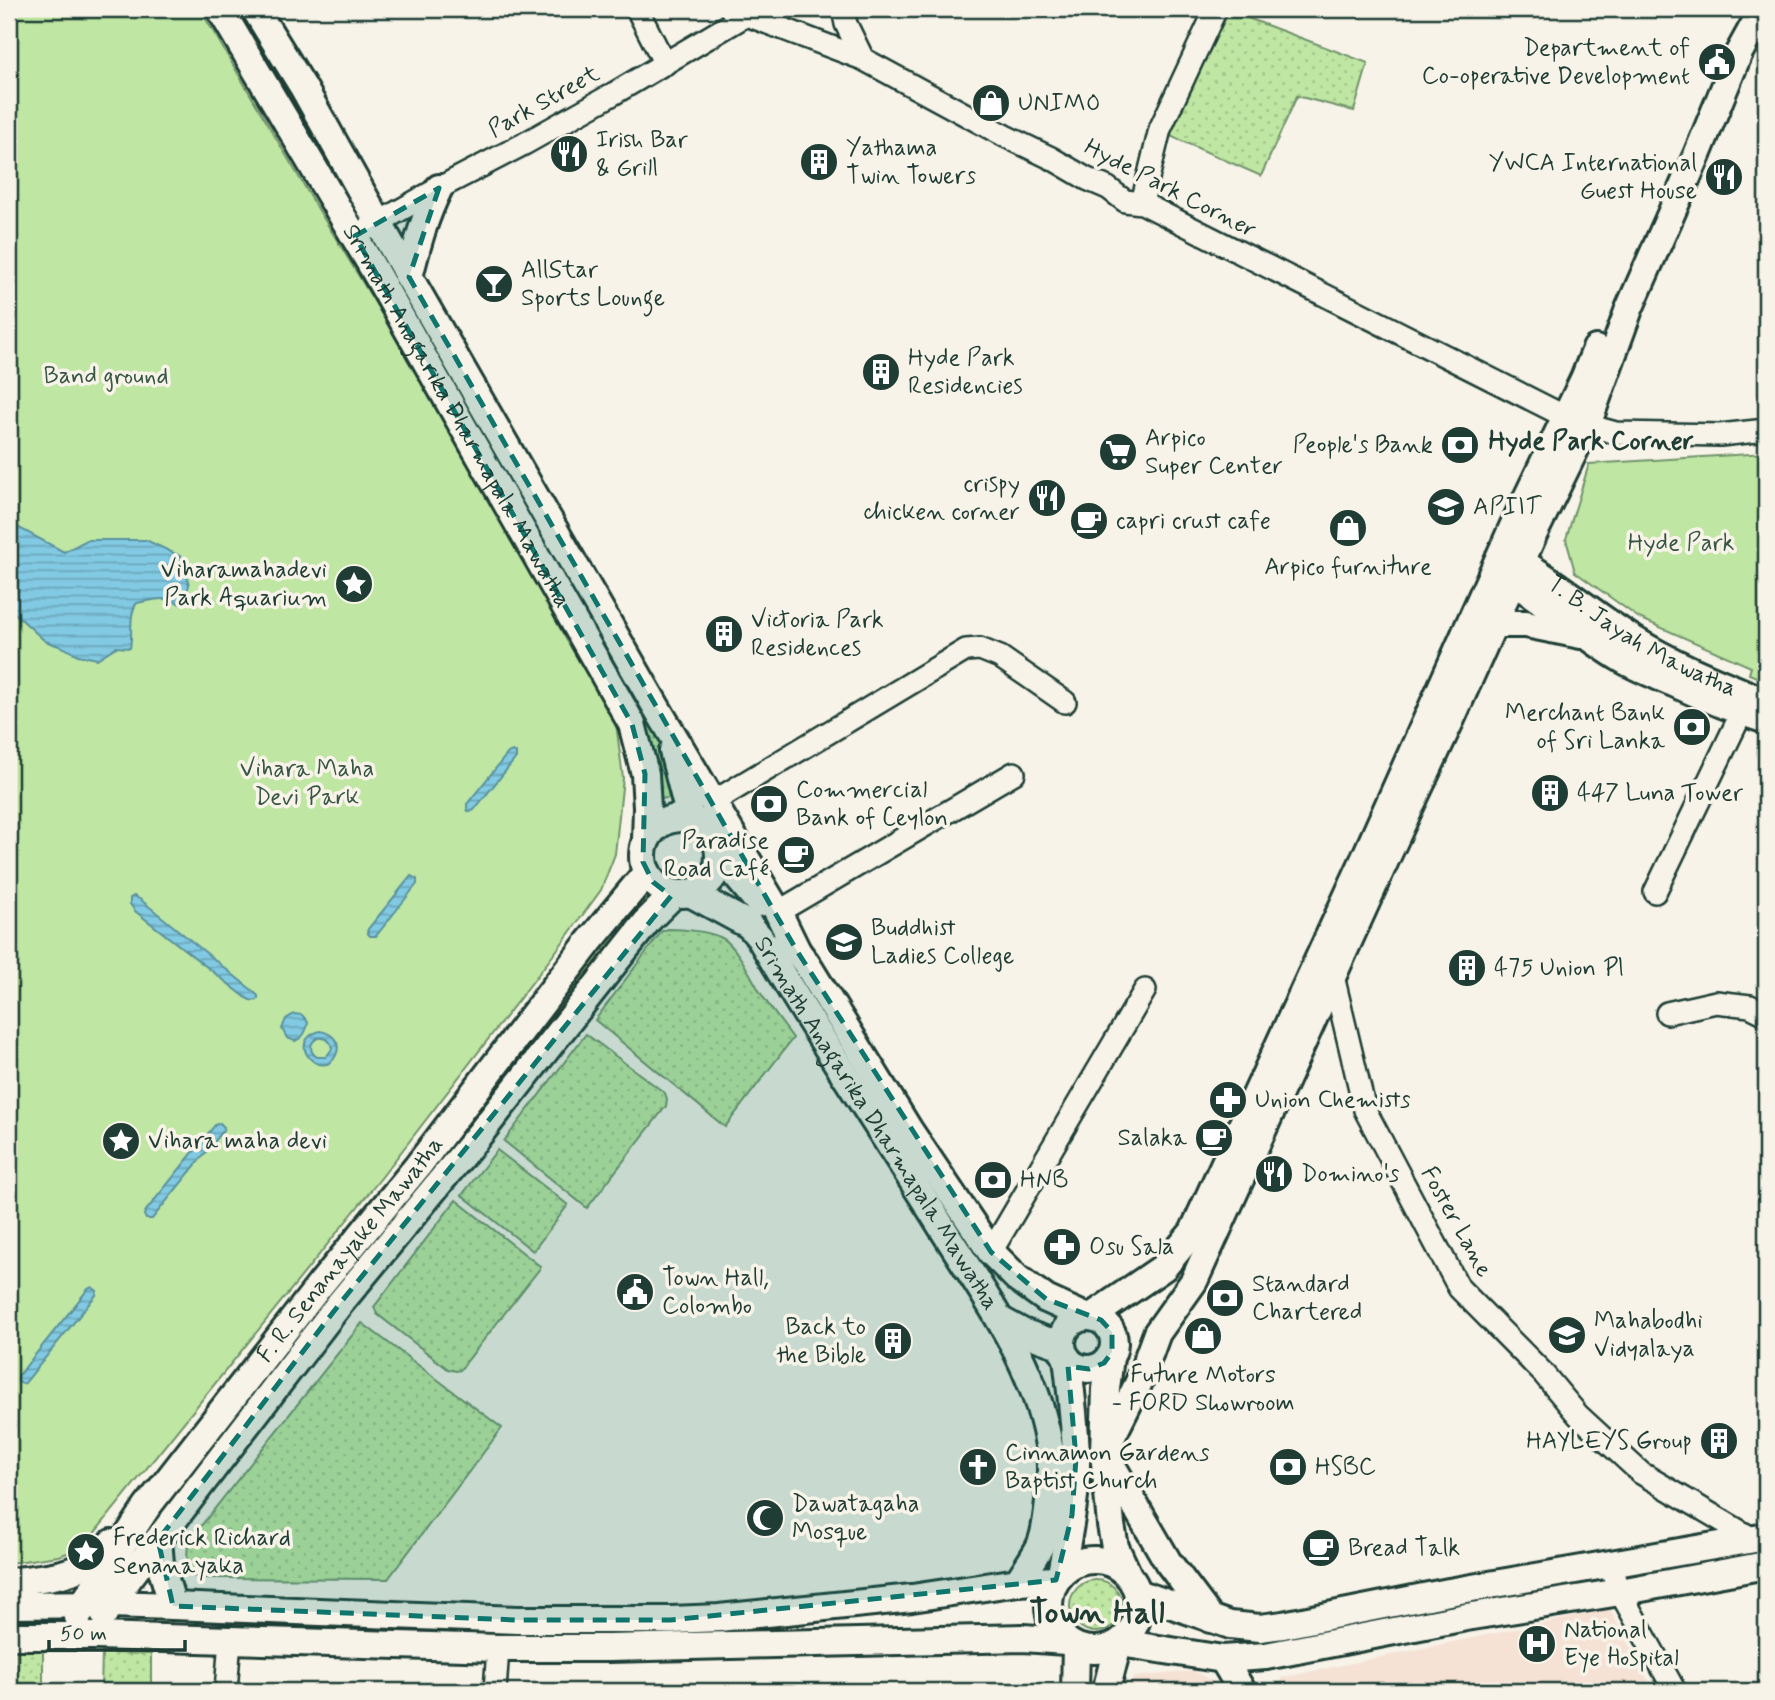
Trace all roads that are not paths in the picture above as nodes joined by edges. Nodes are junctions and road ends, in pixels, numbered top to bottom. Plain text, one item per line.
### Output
1 (220, 9) edge
2 (255, 9) edge
3 (637, 9) edge
4 (843, 9) edge
5 (1216, 9) edge
6 (1763, 9) edge
7 (745, 11) edge
8 (863, 59) junction
9 (665, 64) junction
10 (439, 188) junction
11 (1142, 203) junction
12 (379, 222) junction
13 (355, 236) junction
14 (409, 277) junction
15 (1577, 421) junction
16 (1766, 429) edge
17 (1508, 566) junction
18 (1493, 624) junction
19 (1590, 637) junction
20 (1065, 702) dead end
21 (1766, 702) edge
22 (658, 710) junction
23 (1754, 716) edge
24 (1013, 773) dead end
25 (713, 802) junction
26 (690, 818) junction
27 (646, 840) junction
28 (720, 856) junction
29 (647, 872) junction
30 (1655, 892) dead end
31 (682, 893) junction
32 (778, 912) junction
33 (797, 951) junction
34 (1332, 976) junction
35 (1145, 990) dead end
36 (1667, 1013) dead end
37 (1766, 1014) edge
38 (991, 1252) junction
39 (1088, 1317) junction
40 (1000, 1320) junction
41 (1157, 1333) junction
42 (1064, 1347) junction
43 (1112, 1352) junction
44 (1104, 1452) junction
45 (147, 1507) junction
46 (1760, 1538) edge
47 (158, 1540) junction
48 (1608, 1563) junction
49 (1766, 1566) edge
50 (1058, 1577) junction
51 (9, 1582) edge
52 (1018, 1582) junction
53 (1133, 1583) junction
54 (1620, 1592) junction
55 (96, 1604) junction
56 (9, 1605) edge
57 (173, 1605) junction
58 (1211, 1619) junction
59 (83, 1635) junction
60 (9, 1636) edge
61 (230, 1639) junction
62 (1119, 1643) junction
63 (1071, 1644) junction
64 (498, 1648) junction
65 (1223, 1659) junction
66 (226, 1691) edge
67 (495, 1691) edge
68 (1075, 1691) edge
69 (1106, 1691) edge
70 (1242, 1691) edge
71 (1675, 1691) edge

1 - 13 main road, Srimath Anagarika Dharmapala Mawatha
2 - 12 main road, Srimath Anagarika Dharmapala Mawatha
3 - 9 street
4 - 8 street
5 - 11 street
6 - 15 main road
7 - 8 street, Hyde Park Corner
7 - 9 street, Park Street
8 - 11 street, Hyde Park Corner
9 - 10 street, Park Street
10 - 12 street, Park Street
10 - 14 main road
11 - 15 street, Hyde Park Corner
12 - 13 street, Park Street
12 - 14 main road, Srimath Anagarika Dharmapala Mawatha
13 - 27 main road, Srimath Anagarika Dharmapala Mawatha
14 - 22 main road, Srimath Anagarika Dharmapala Mawatha
15 - 16 street, Hyde Park Corner
15 - 17 main road
17 - 18 main road
17 - 19 main road, T. B. Jayah Mawatha
17 - 21 main road, T. B. Jayah Mawatha
17 - 39 main road
18 - 19 main road
18 - 34 main road
19 - 23 main road, T. B. Jayah Mawatha
20 - 25 street
22 - 25 main road, Srimath Anagarika Dharmapala Mawatha
22 - 26 main road, Srimath Anagarika Dharmapala Mawatha
23 - 30 street
24 - 32 street
25 - 32 main road, Srimath Anagarika Dharmapala Mawatha
26 - 27 main road
26 - 28 main road
27 - 29 main road
28 - 31 main road
28 - 33 main road, Srimath Anagarika Dharmapala Mawatha
29 - 31 main road
29 - 45 main road, F. R. Senanayake Mawatha
31 - 40 main road, Srimath Anagarika Dharmapala Mawatha
31 - 47 main road, F. R. Senanayake Mawatha
32 - 33 main road, Srimath Anagarika Dharmapala Mawatha
33 - 38 main road, Srimath Anagarika Dharmapala Mawatha
34 - 41 main road
34 - 46 street, Foster Lane
35 - 38 street
36 - 37 street
38 - 39 main road, Srimath Anagarika Dharmapala Mawatha
39 - 42 main road
39 - 43 main road
40 - 42 main road, Srimath Anagarika Dharmapala Mawatha
40 - 52 main road
41 - 43 main road
41 - 44 main road
42 - 43 main road
42 - 50 main road
43 - 44 main road
44 - 53 main road
44 - 58 main road
45 - 51 main road
45 - 55 main road, F. R. Senanayake Mawatha
46 - 48 main road
47 - 55 main road, F. R. Senanayake Mawatha
47 - 57 main road
48 - 54 street
48 - 58 main road
49 - 54 main road
50 - 52 main road
50 - 53 main road
50 - 63 main road
52 - 57 main road
53 - 58 main road
53 - 62 main road
54 - 65 main road
54 - 71 street
55 - 56 main road
55 - 57 main road
55 - 59 main road, F. R. Senanayake Mawatha
59 - 60 main road
59 - 61 main road
61 - 64 main road
61 - 66 street
62 - 63 main road
62 - 65 main road
62 - 69 main road
63 - 64 main road
63 - 68 main road
64 - 67 street
65 - 70 main road

